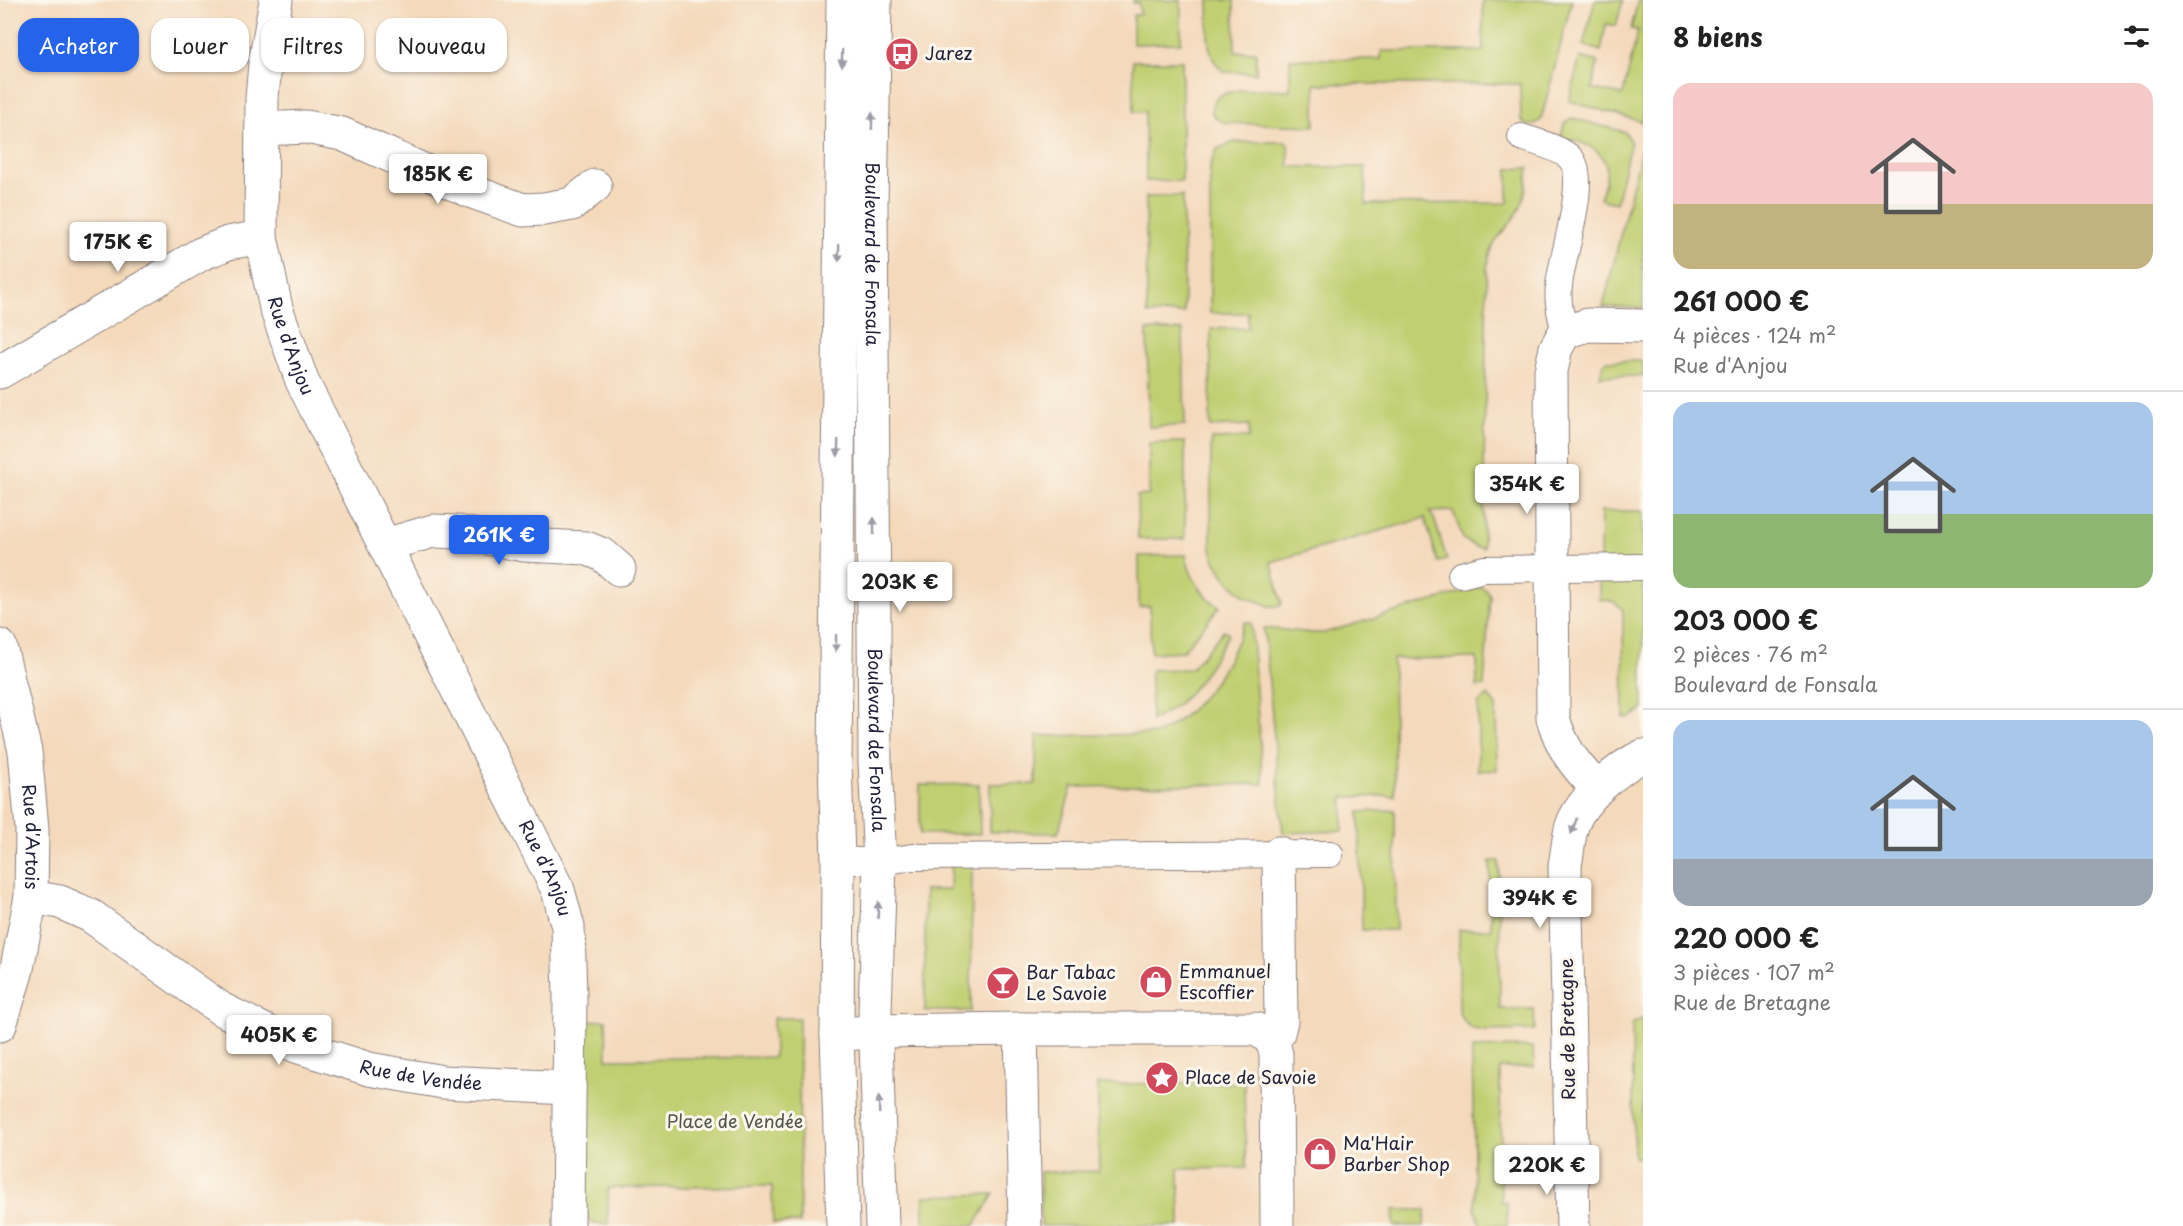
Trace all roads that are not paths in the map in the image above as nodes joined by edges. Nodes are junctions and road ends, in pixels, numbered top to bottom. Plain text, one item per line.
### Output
1 (276, 0) edge
2 (843, 0) edge
3 (875, 0) edge
4 (262, 129) junction
5 (1521, 137) dead end
6 (595, 186) dead end
7 (855, 208) junction
8 (261, 237) junction
9 (1643, 326) edge
10 (1565, 332) junction
11 (0, 372) edge
12 (385, 545) junction
13 (1643, 567) edge
14 (1553, 568) junction
15 (619, 569) dead end
16 (1461, 575) dead end
17 (0, 646) edge
18 (1643, 756) edge
19 (835, 761) junction
20 (876, 762) junction
21 (1597, 788) junction
22 (1279, 853) junction
23 (1330, 854) dead end
24 (838, 860) junction
25 (880, 862) junction
26 (31, 897) junction
27 (0, 1025) edge
28 (1021, 1029) junction
29 (876, 1031) junction
30 (837, 1035) junction
31 (1270, 1038) junction
32 (568, 1088) junction
33 (881, 1142) junction
34 (840, 1145) junction
35 (568, 1226) edge
36 (843, 1226) edge
37 (882, 1226) edge
38 (1024, 1226) edge
39 (1277, 1226) edge
40 (1573, 1226) edge

1 - 4 street, Rue d'Anjou
2 -> 7 street, Boulevard de Fonsala
7 -> 3 street, Boulevard de Fonsala
4 - 6 street
4 - 8 street, Rue d'Anjou
5 - 10 lane
7 -> 19 street, Boulevard de Fonsala
20 -> 7 street, Boulevard de Fonsala
8 - 11 street
8 - 12 street, Rue d'Anjou
9 - 10 street
10 - 14 street
12 - 15 street
12 - 32 street, Rue d'Anjou
13 - 14 lane
14 - 16 lane
14 - 21 street
17 - 26 street, Rue d'Artois
18 - 21 street, Rue de Bretagne
19 - 20 lane
19 - 24 street, Boulevard de Fonsala
20 - 25 street, Boulevard de Fonsala
21 -> 40 street, Rue de Bretagne
22 - 23 lane
22 - 25 lane
22 - 31 street
24 - 25 lane
24 - 30 street, Boulevard de Fonsala
29 -> 25 street, Boulevard de Fonsala
26 - 27 street, Rue d'Artois
26 - 32 street, Rue de Vendée
28 - 29 street
28 - 31 street
28 - 38 street
29 - 30 street
33 -> 29 street, Boulevard de Fonsala
30 - 34 street, Boulevard de Fonsala
31 - 39 street
32 - 35 street, Rue d'Anjou
33 - 34 lane
33 - 37 street, Boulevard de Fonsala
34 - 36 street, Boulevard de Fonsala

